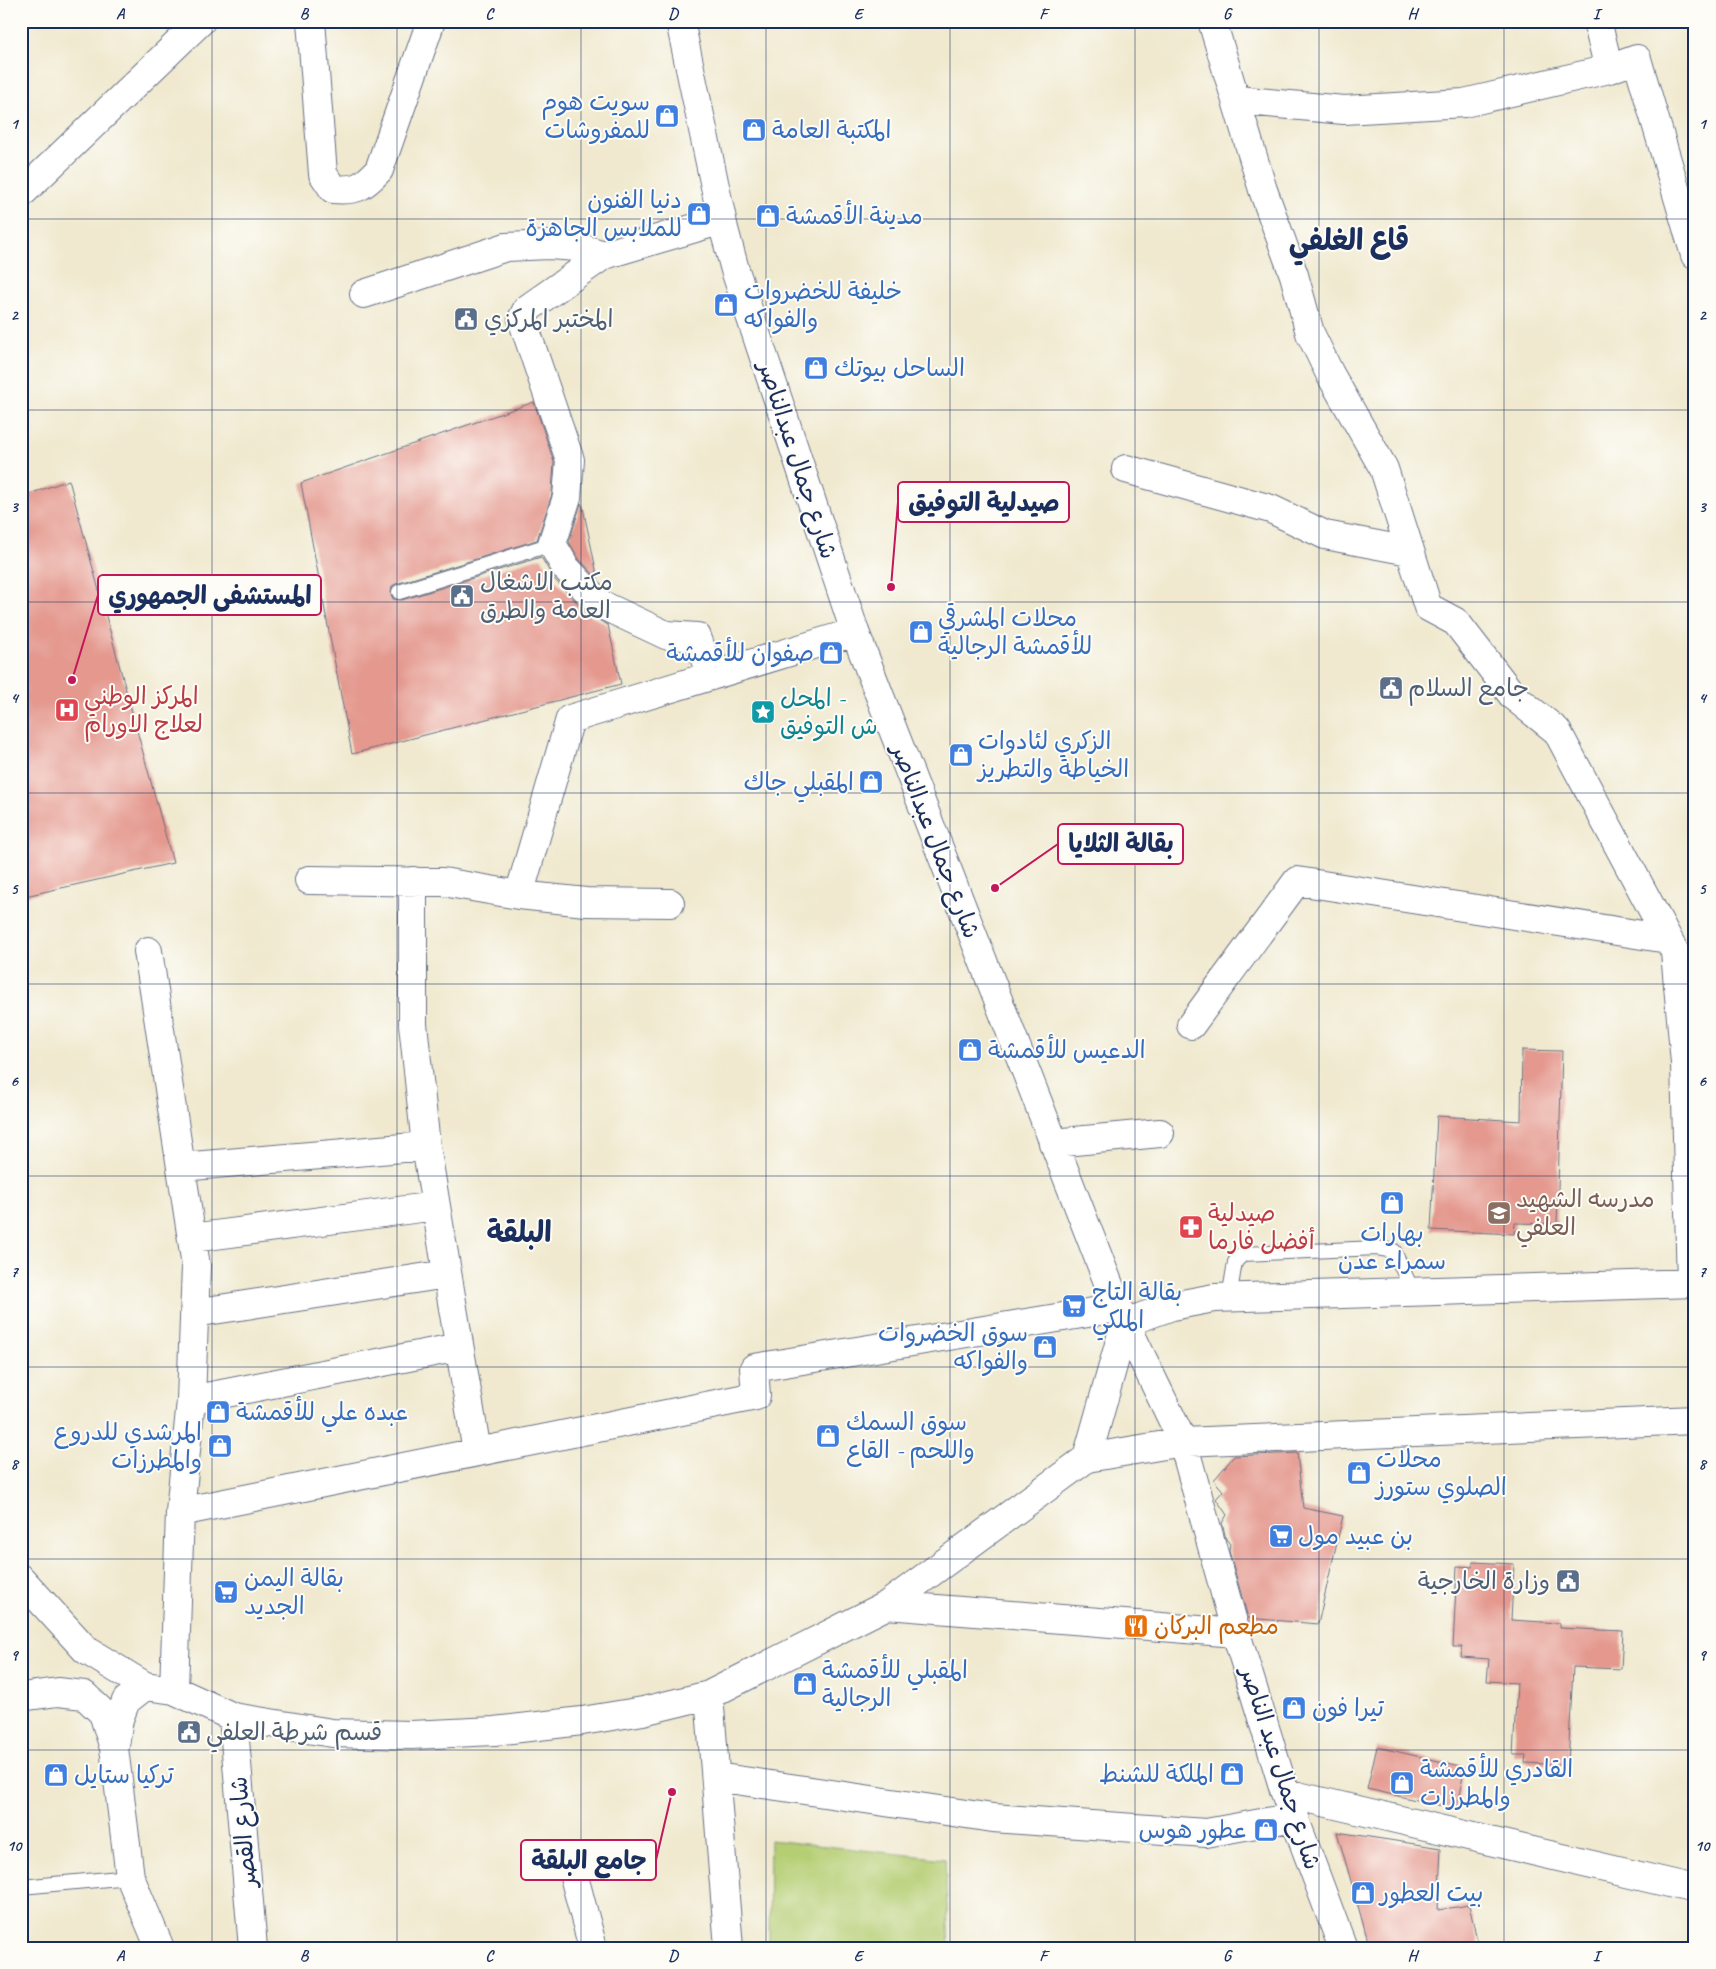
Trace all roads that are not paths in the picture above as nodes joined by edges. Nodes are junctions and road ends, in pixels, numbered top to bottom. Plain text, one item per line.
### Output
1 (201, 21) edge
2 (311, 21) edge
3 (431, 21) edge
4 (680, 21) edge
5 (1212, 21) edge
6 (1597, 21) edge
7 (1609, 70) junction
8 (1236, 100) junction
9 (21, 194) edge
10 (722, 220) junction
11 (604, 255) junction
12 (1695, 255) edge
13 (364, 294) dead end
14 (1126, 469) dead end
15 (552, 544) junction
16 (1409, 551) junction
17 (399, 592) dead end
18 (855, 632) junction
19 (712, 676) junction
20 (309, 880) dead end
21 (413, 882) junction
22 (519, 895) junction
23 (670, 903) dead end
24 (1668, 940) junction
25 (148, 951) dead end
26 (1191, 1024) dead end
27 (1690, 1063) edge
28 (1160, 1134) dead end
29 (1054, 1143) junction
30 (426, 1146) junction
31 (181, 1167) junction
32 (436, 1206) junction
33 (192, 1238) junction
34 (447, 1274) junction
35 (1693, 1283) edge
36 (1414, 1292) junction
37 (1229, 1298) junction
38 (194, 1313) junction
39 (1121, 1315) junction
40 (459, 1347) junction
41 (191, 1400) junction
42 (1695, 1420) edge
43 (1183, 1442) junction
44 (477, 1452) junction
45 (1087, 1458) junction
46 (180, 1512) junction
47 (21, 1579) edge
48 (887, 1605) junction
49 (1236, 1633) junction
50 (145, 1686) junction
51 (174, 1690) junction
52 (710, 1695) junction
53 (21, 1697) edge
54 (233, 1717) junction
55 (114, 1748) junction
56 (716, 1777) junction
57 (1290, 1805) junction
58 (571, 1865) dead end
59 (130, 1877) junction
60 (21, 1887) edge
61 (1695, 1889) edge
62 (160, 1948) edge
63 (253, 1948) edge
64 (593, 1948) edge
65 (729, 1948) edge
66 (1343, 1948) edge

1 - 9 street
2 - 3 street
4 - 10 street, شارع جمال عبدالناصر
5 - 8 street
6 - 7 street
7 - 8 street
7 - 12 street
8 - 16 street
10 - 11 street
10 - 18 street, شارع جمال عبدالناصر
11 - 13 street
11 - 15 street
14 - 16 street
15 - 17 lane
15 - 19 street
16 - 24 street
18 - 19 street
18 - 29 street, شارع جمال عبدالناصر
19 - 22 street
20 - 21 street
21 - 22 street
21 - 30 street
22 - 23 street
24 - 26 street
24 - 27 street
25 - 31 street
27 - 35 street
28 - 29 street
29 - 39 street, شارع جمال عبدالناصر
30 - 31 street
30 - 32 street
31 - 33 street
32 - 33 street
32 - 34 street
33 - 38 street
34 - 38 street
34 - 40 street
35 - 36 street
36 - 37 street
36 - 37 lane
37 - 39 street
38 - 41 street
39 - 43 street, شارع جمال عبدالناصر
39 - 44 street
39 - 45 street
40 - 41 street
40 - 44 street
41 - 46 street
42 - 43 street
43 - 45 street
43 - 49 street, شارع جمال عبد الناصر
44 - 46 street
45 - 48 street
46 - 51 street
47 - 50 street
48 - 49 street
48 - 52 street
49 - 57 street, شارع جمال عبد الناصر
50 - 51 street
50 - 55 street
51 - 54 street
52 - 54 street
52 - 56 street
53 - 55 street
54 - 63 street, شارع القصر
55 - 59 street
56 - 57 street
56 - 65 street
57 - 61 street
57 - 66 street, شارع جمال عبد الناصر
58 - 64 street
59 - 60 lane
59 - 62 street

